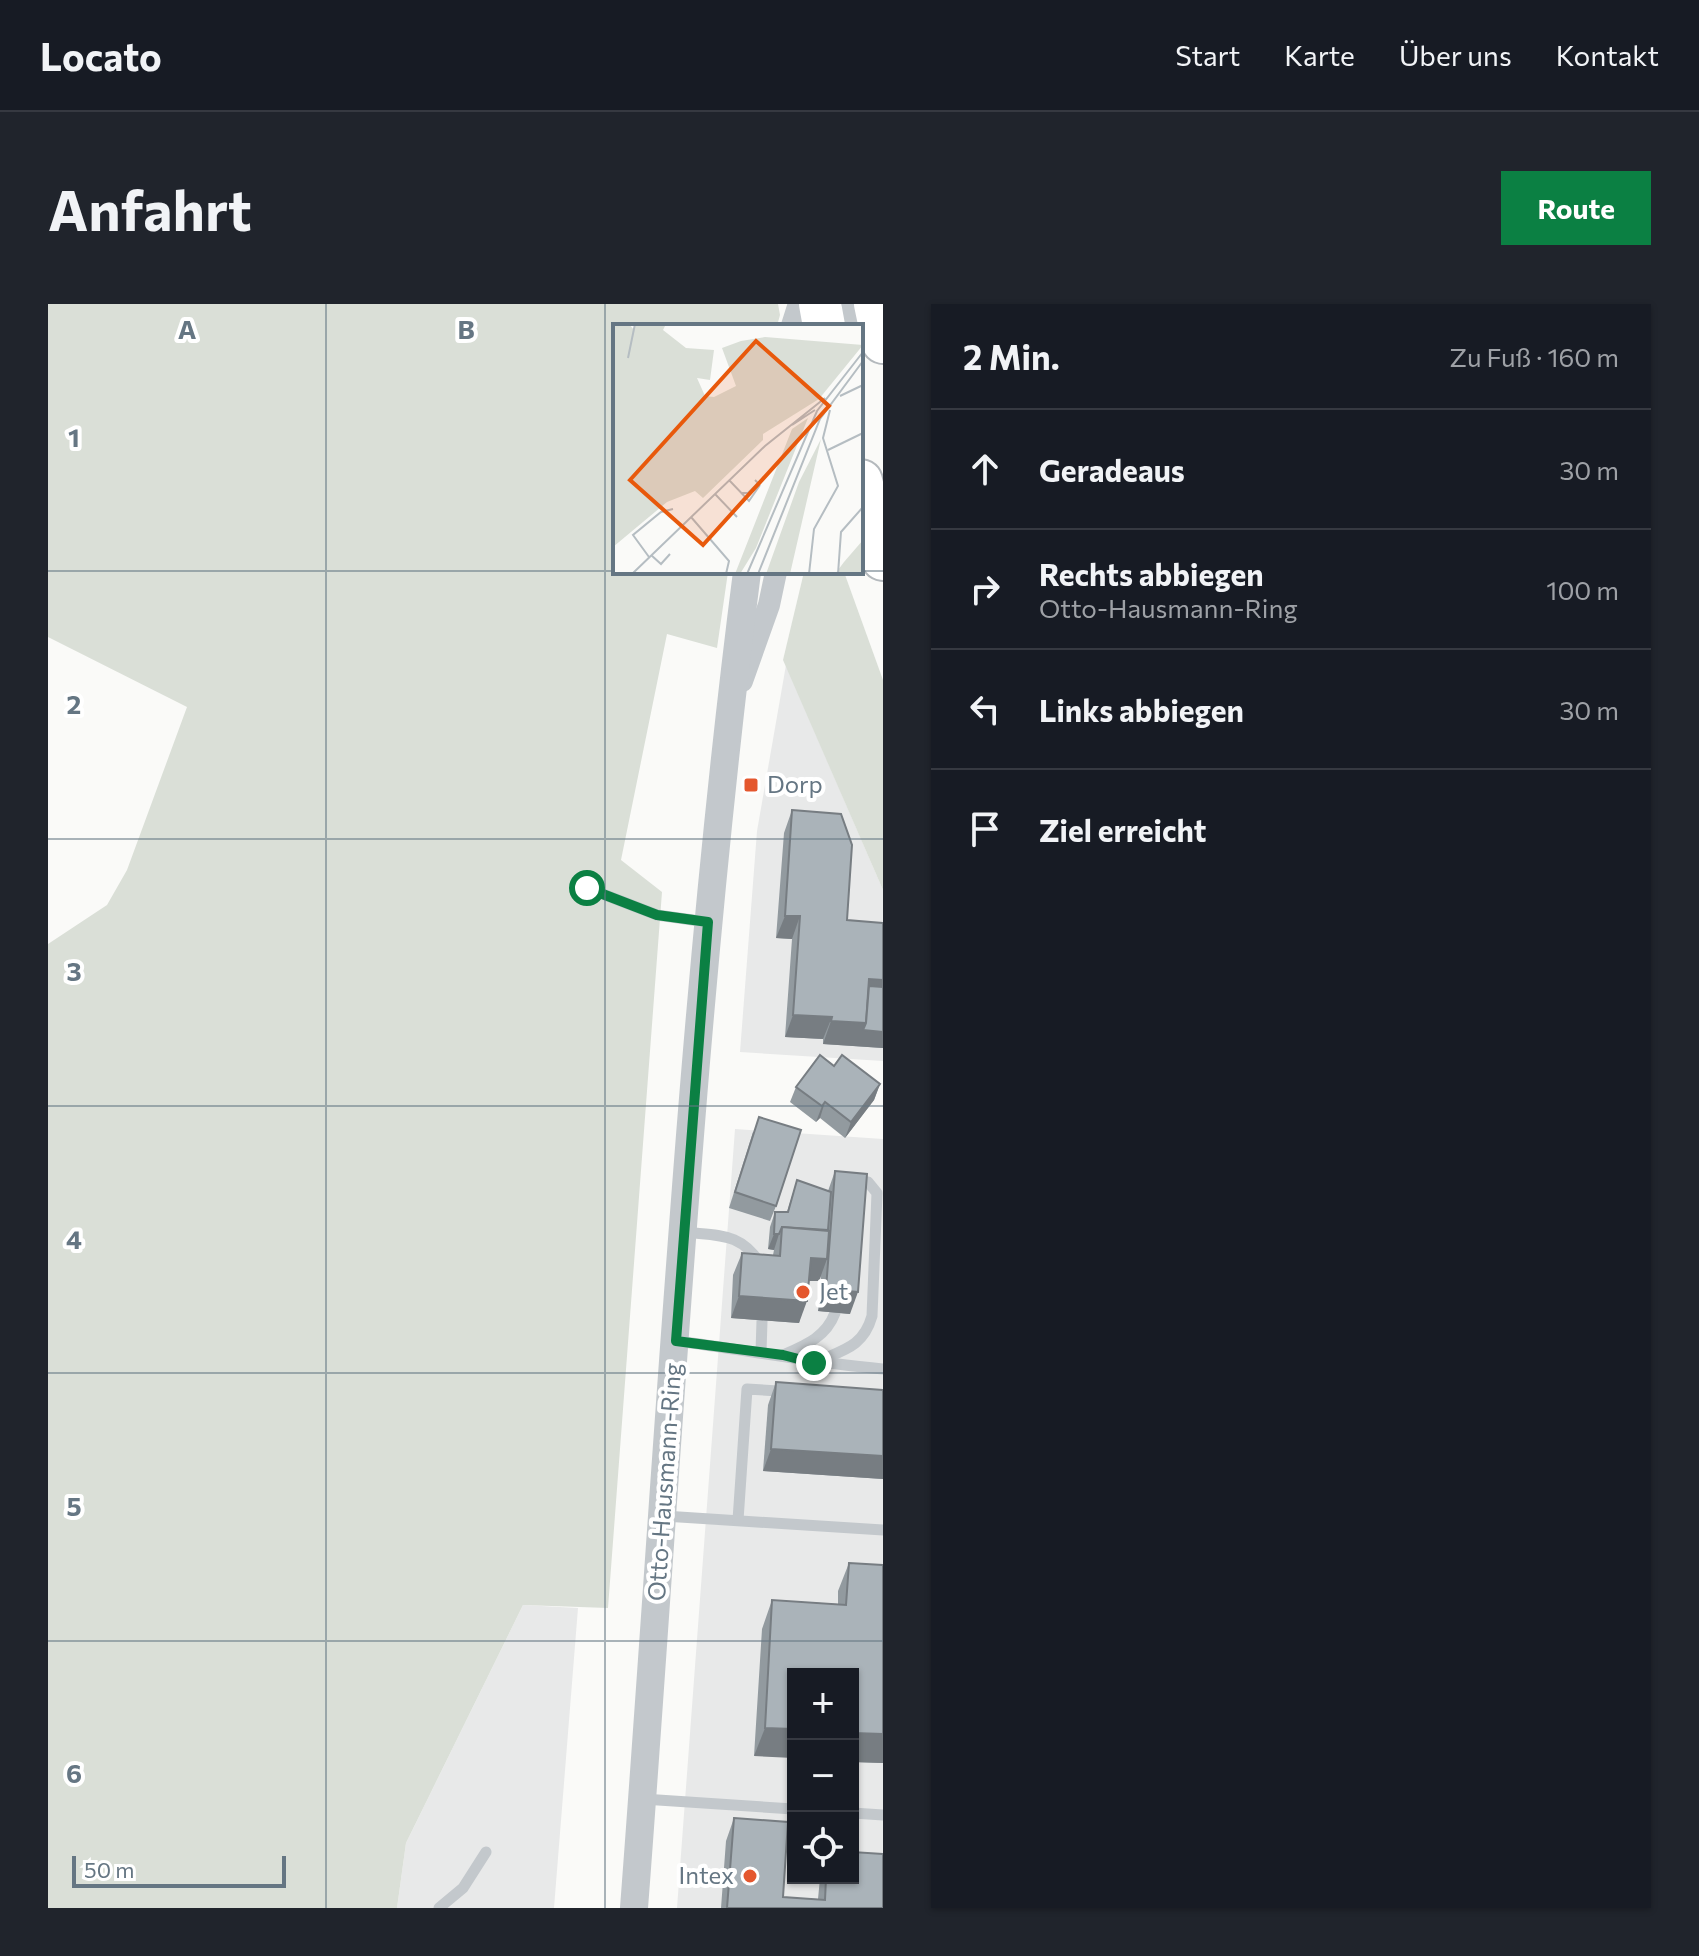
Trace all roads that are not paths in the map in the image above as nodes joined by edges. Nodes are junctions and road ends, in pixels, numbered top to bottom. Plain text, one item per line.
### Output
1 (802, 304) edge
2 (820, 304) edge
3 (854, 304) edge
4 (875, 304) edge
5 (796, 324) edge
6 (824, 324) edge
7 (847, 324) edge
8 (883, 342) edge
9 (863, 488) edge
10 (883, 559) edge
11 (747, 574) edge
12 (776, 574) edge
13 (728, 721) junction
14 (587, 888) dead end
15 (708, 922) junction
16 (845, 1185) edge
17 (684, 1232) junction
18 (763, 1278) edge
19 (835, 1313) dead end
20 (762, 1321) dead end
21 (676, 1341) junction
22 (761, 1352) junction
23 (783, 1355) junction
24 (814, 1363) junction
25 (883, 1369) edge
26 (778, 1391) edge
27 (663, 1516) junction
28 (738, 1520) junction
29 (883, 1530) edge
30 (643, 1799) junction
31 (787, 1809) edge
32 (859, 1813) edge
33 (883, 1815) edge
34 (486, 1852) dead end
35 (439, 1908) edge
36 (634, 1908) edge

1 - 5 street
2 - 6 highway
3 - 7 street
4 - 8 highway
9 - 10 highway
11 - 13 street, Otto-Hausmann-Ring
12 - 13 street, Otto-Hausmann-Ring
13 - 15 street, Otto-Hausmann-Ring
14 - 15 lane
15 - 17 street, Otto-Hausmann-Ring
16 - 24 lane
17 - 18 lane
17 - 21 street, Otto-Hausmann-Ring
19 - 23 lane
20 - 22 lane
21 - 22 lane
21 - 27 street, Otto-Hausmann-Ring
22 - 23 lane
23 - 24 lane
24 - 25 lane
26 - 28 lane
27 - 28 lane
27 - 30 street, Otto-Hausmann-Ring
28 - 29 lane
30 - 31 lane
30 - 36 street, Otto-Hausmann-Ring
32 - 33 lane
34 - 35 lane

